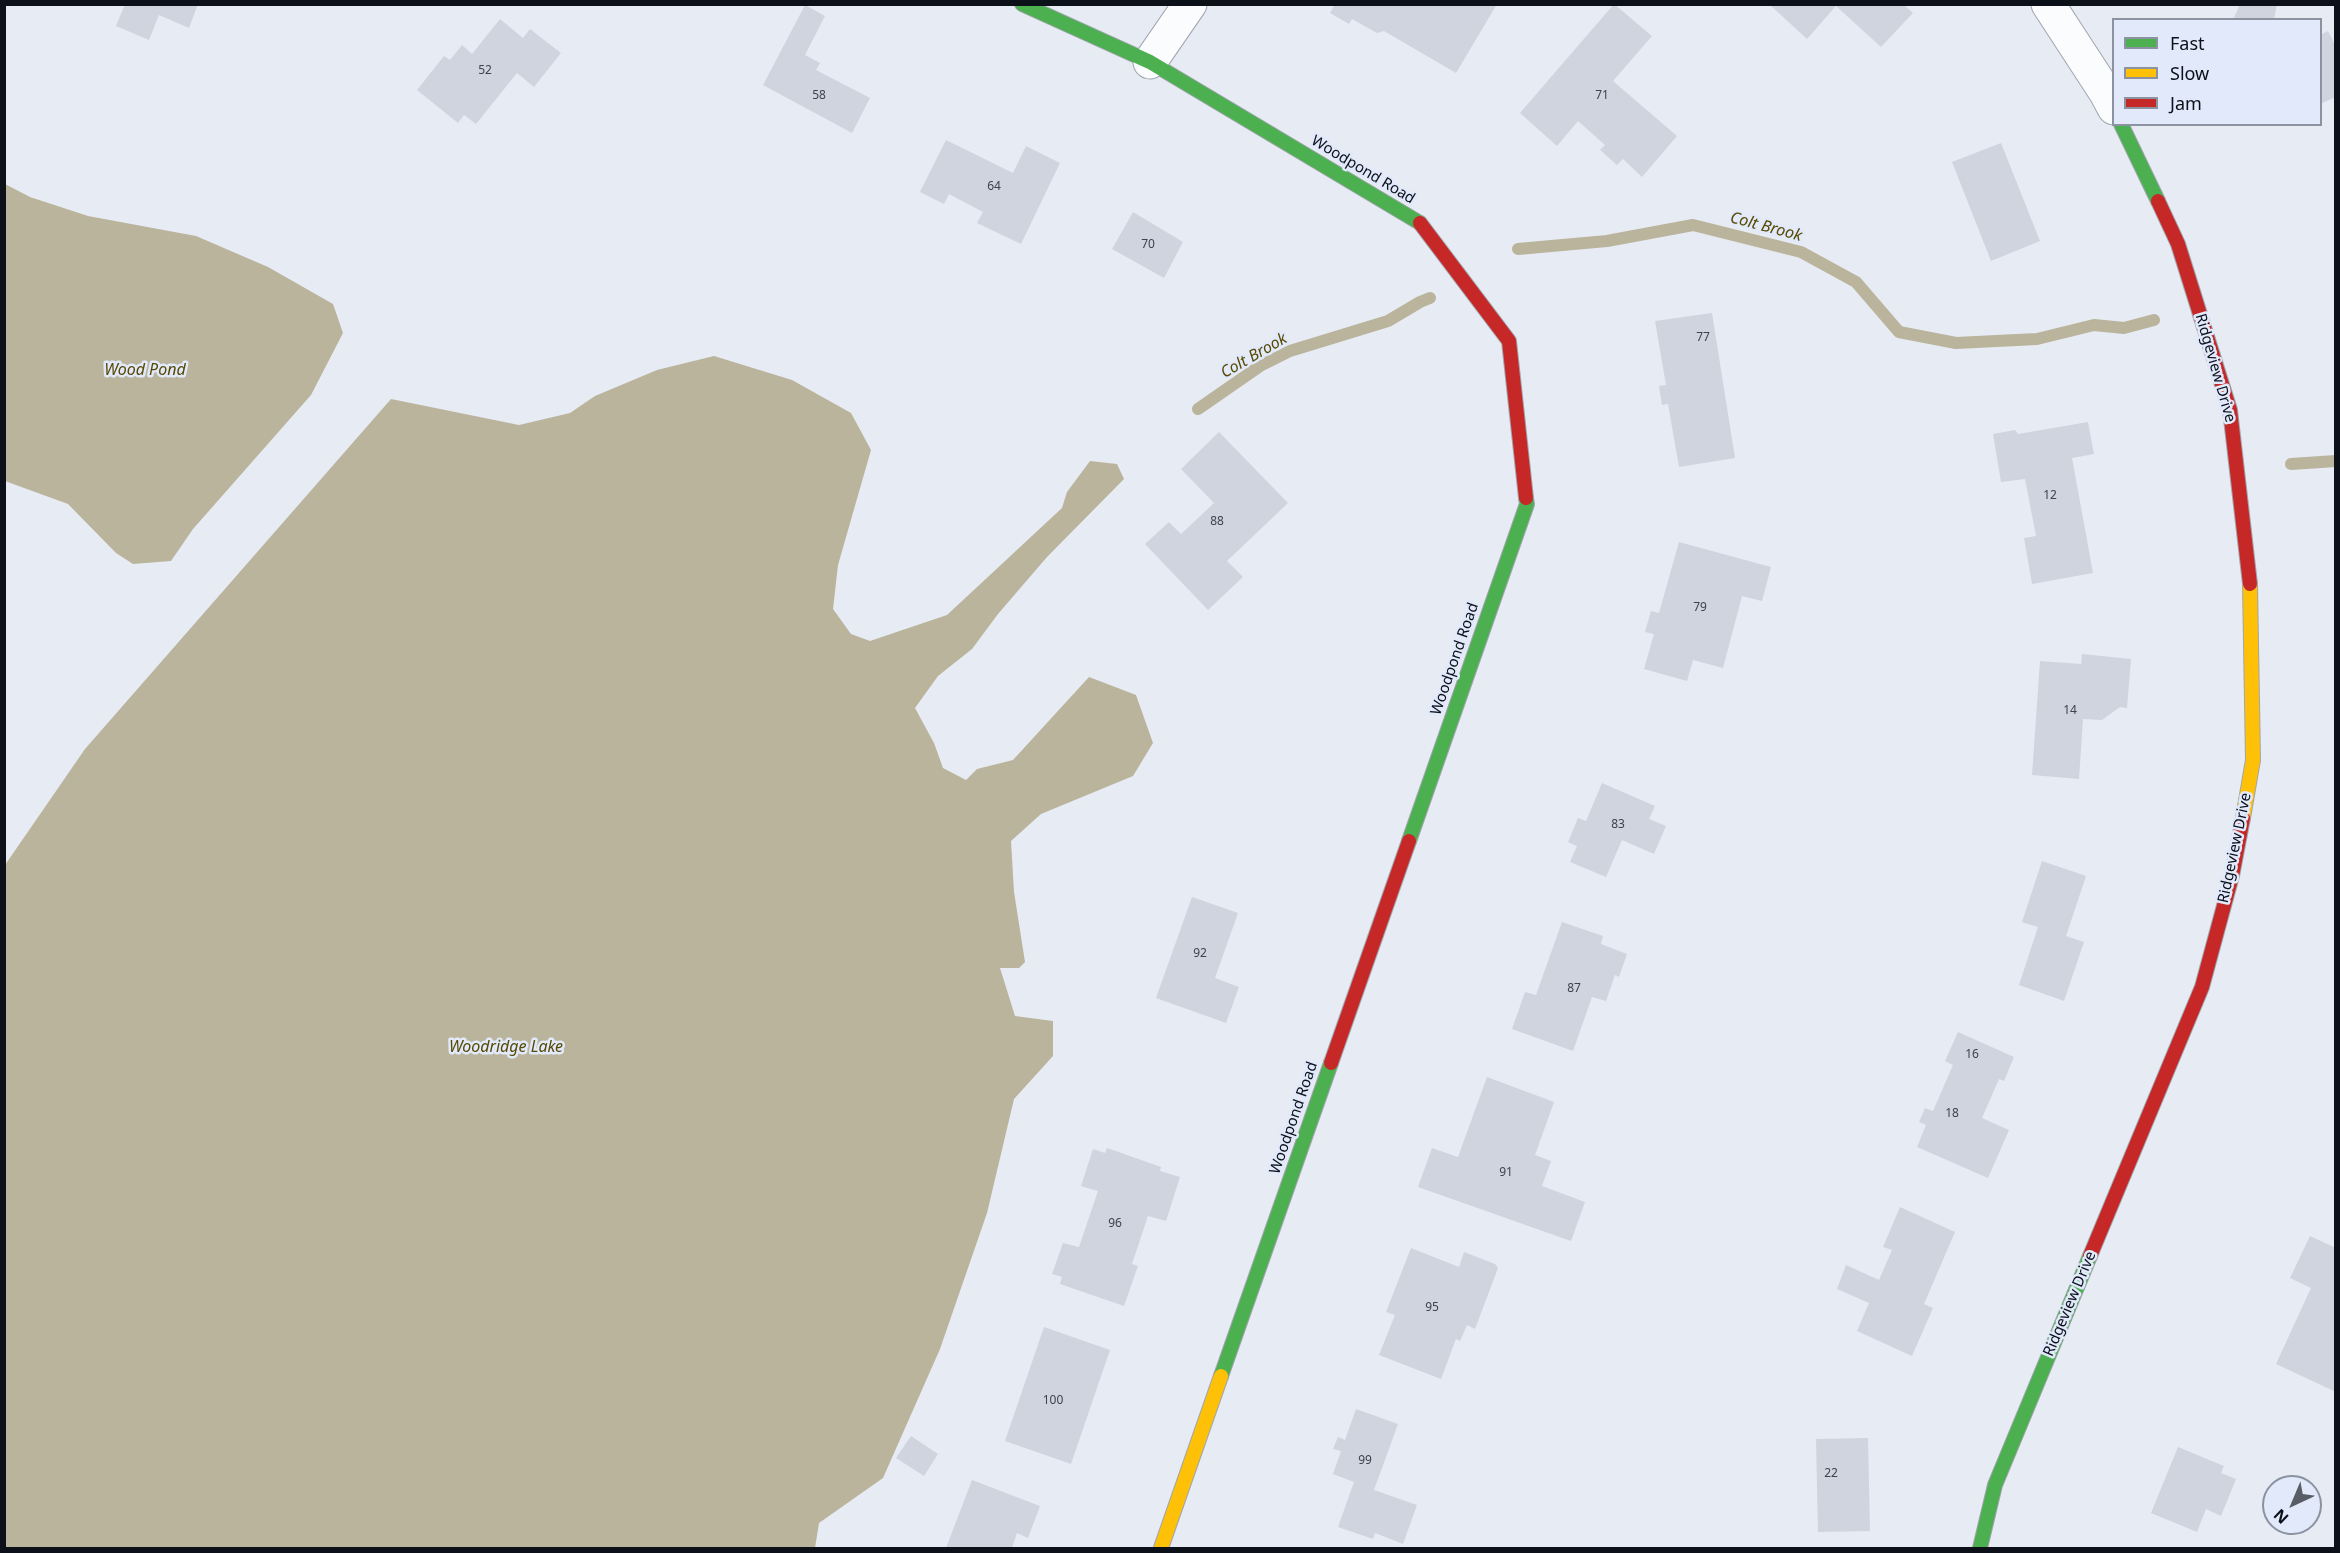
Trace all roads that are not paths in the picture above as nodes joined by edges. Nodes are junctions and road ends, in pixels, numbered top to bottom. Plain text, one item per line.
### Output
1 (1022, 4) edge
2 (1190, 4) edge
3 (2049, 4) edge
4 (1150, 62) junction
5 (2112, 104) edge
6 (2122, 126) edge
7 (1161, 1548) edge
8 (1980, 1548) edge

1 - 4 street, Woodpond Road
2 - 4 street
3 - 5 street
4 - 7 street, Woodpond Road
6 - 8 street, Ridgeview Drive

